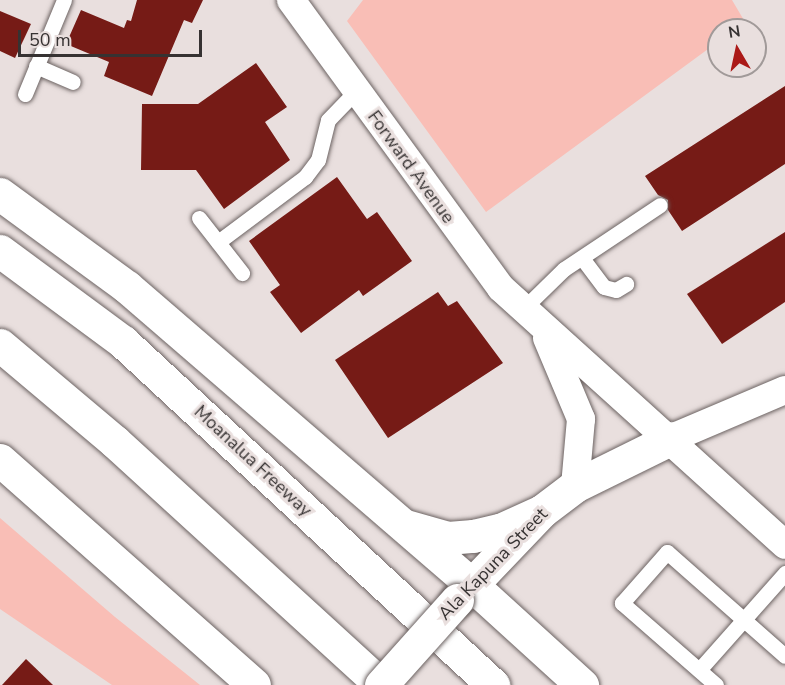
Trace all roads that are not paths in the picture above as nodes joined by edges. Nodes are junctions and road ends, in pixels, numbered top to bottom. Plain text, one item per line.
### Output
1 (64, 0) edge
2 (292, 0) edge
3 (36, 66) junction
4 (73, 82) dead end
5 (356, 91) junction
6 (25, 94) dead end
7 (0, 194) edge
8 (660, 205) dead end
9 (200, 218) dead end
10 (218, 242) junction
11 (0, 251) edge
12 (582, 258) junction
13 (242, 273) dead end
14 (626, 284) dead end
15 (532, 317) junction
16 (0, 345) edge
17 (785, 390) edge
18 (672, 438) junction
19 (0, 460) edge
20 (574, 486) junction
21 (542, 511) junction
22 (399, 524) junction
23 (785, 545) edge
24 (785, 573) edge
25 (464, 592) junction
26 (744, 620) junction
27 (785, 656) edge
28 (699, 670) junction
29 (254, 685) edge
30 (381, 685) edge
31 (493, 685) edge
32 (582, 685) edge
33 (716, 685) edge

1 - 3 lane
2 - 5 street, Forward Avenue
3 - 4 lane
3 - 6 lane
5 - 10 lane
5 - 15 street, Forward Avenue
7 - 22 main road
8 - 12 lane
9 - 10 lane
10 - 13 lane
11 - 31 main road, Moanalua Freeway
12 - 14 lane
12 - 15 lane
15 - 18 street, Forward Avenue
15 - 20 street, Forward Avenue
16 - 30 main road
17 - 18 street, Ala Kapuna Street
18 - 20 main road, Ala Kapuna Street
18 - 23 street, Forward Avenue
19 - 29 main road
20 - 21 main road, Ala Kapuna Street
21 - 22 main road
21 - 25 main road, Ala Kapuna Street
22 - 25 main road
24 - 26 lane
25 - 30 main road, Ala Kapuna Street, bridge
25 - 32 main road
26 - 27 lane
26 - 28 lane
26 - 28 lane
28 - 33 lane

